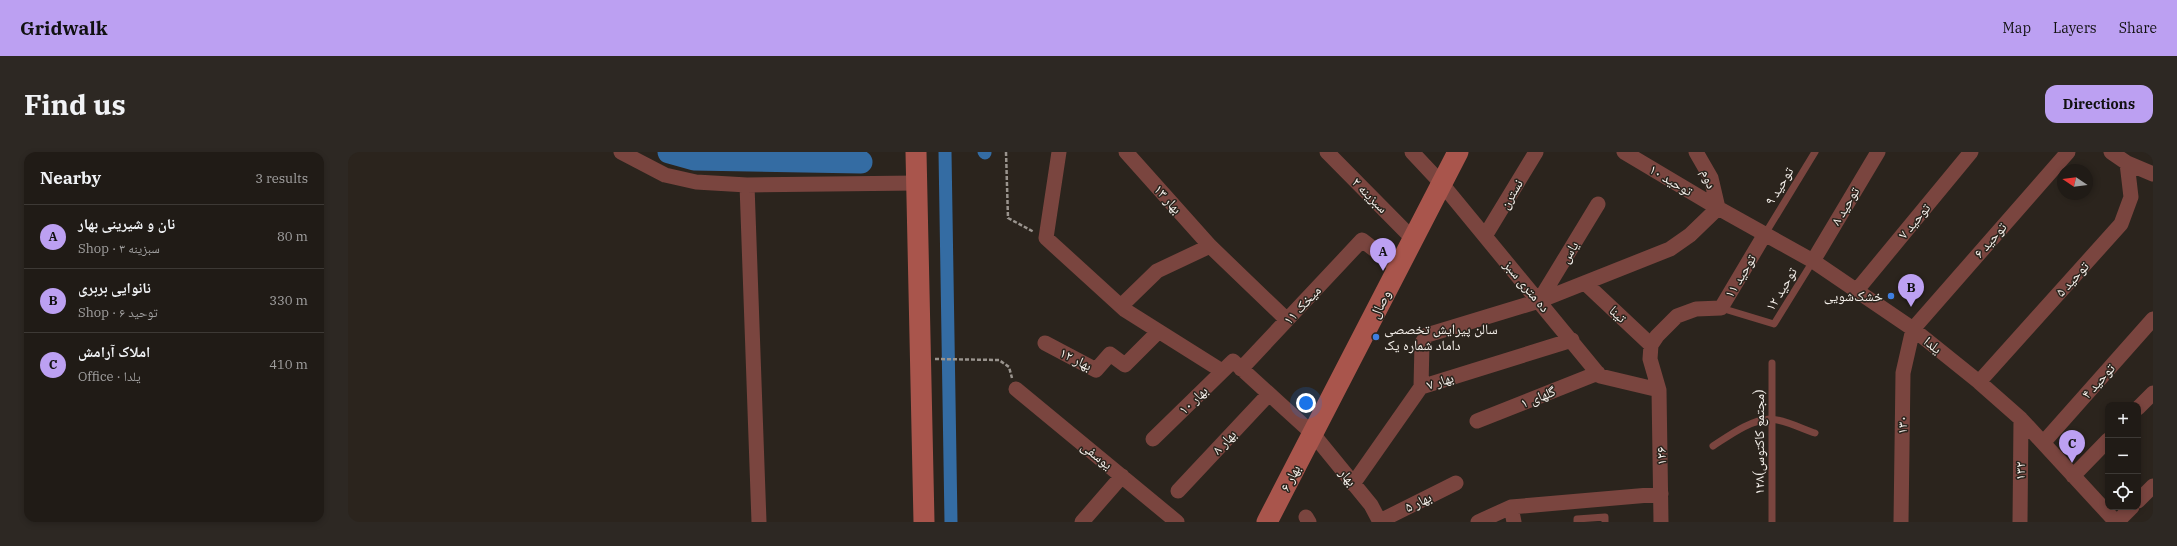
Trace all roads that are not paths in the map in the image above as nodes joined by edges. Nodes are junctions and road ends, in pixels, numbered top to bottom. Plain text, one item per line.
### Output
1 (621, 152) edge
2 (916, 152) edge
3 (1059, 152) edge
4 (1126, 152) edge
5 (1328, 152) edge
6 (1412, 152) edge
7 (1458, 152) edge
8 (1536, 152) edge
9 (1624, 152) edge
10 (1815, 152) edge
11 (1878, 152) edge
12 (1971, 152) edge
13 (2068, 152) edge
14 (2111, 152) edge
15 (1700, 154) edge
16 (2127, 162) junction
17 (2153, 174) edge
18 (917, 183) junction
19 (1442, 184) junction
20 (747, 185) junction
21 (1598, 204) dead end
22 (1718, 208) junction
23 (1765, 234) junction
24 (1485, 236) junction
25 (1413, 239) junction
26 (1210, 246) junction
27 (1813, 261) junction
28 (1398, 268) junction
29 (1585, 283) junction
30 (1858, 290) junction
31 (1539, 301) junction
32 (1120, 306) junction
33 (1721, 308) junction
34 (1287, 320) junction
35 (2153, 320) edge
36 (1913, 329) junction
37 (1158, 332) junction
38 (1572, 340) junction
39 (1045, 343) dead end
40 (1651, 345) junction
41 (1772, 363) dead end
42 (1237, 365) junction
43 (1222, 371) junction
44 (1598, 373) junction
45 (1979, 382) junction
46 (1421, 386) junction
47 (1016, 389) road end
48 (1659, 390) junction
49 (1269, 394) junction
50 (2152, 397) edge
51 (2141, 406) edge
52 (1771, 419) junction
53 (2021, 419) junction
54 (1477, 421) dead end
55 (1815, 433) dead end
56 (1313, 434) junction
57 (1153, 439) dead end
58 (2043, 443) junction
59 (2105, 443) edge
60 (1713, 446) dead end
61 (1122, 476) junction
62 (2073, 476) junction
63 (1456, 483) dead end
64 (1353, 484) junction
65 (2153, 486) edge
66 (1178, 491) dead end
67 (1661, 494) junction
68 (2141, 498) edge
69 (1511, 507) junction
70 (2129, 510) edge
71 (1380, 521) edge
72 (759, 522) edge
73 (924, 522) edge
74 (1082, 522) edge
75 (1177, 522) edge
76 (1267, 522) edge
77 (1478, 522) edge
78 (1514, 522) edge
79 (1577, 522) edge
80 (1604, 522) edge
81 (1661, 522) edge
82 (1772, 522) edge
83 (1901, 522) edge
84 (2020, 522) edge
85 (2117, 522) edge

1 - 20 street
2 - 18 main road
3 - 32 street
4 - 26 street, بهار ۱۳
5 - 25 street, سبزینه ۲
6 - 19 street, ده متری سبز
7 - 19 main road, وصال
8 - 24 street, نسترن
9 - 22 street, توحید ۱۰
10 - 23 lane, توحید ۹
11 - 27 street, توحید ۸
12 - 30 street, توحید ۷
13 - 36 street, توحید ۶
14 - 16 street
15 - 22 street, دوم
16 - 17 street
16 - 45 street, توحید ۵
18 - 20 street
18 - 73 main road
19 - 24 street, ده متری سبز
19 - 25 main road, وصال
20 - 72 street
21 - 31 street, یاس
22 - 23 street, یلدا
22 - 29 street
23 - 27 street, یلدا
23 - 33 street, توحید ۱۱
24 - 31 street, ده متری سبز
25 - 28 main road, وصال
26 - 32 street
26 - 34 street, بهار ۱۳
27 - 30 street, یلدا
27 - 33 lane, توحید ۱۲
28 - 34 street, میخک ۱۱
28 - 56 main road, وصال
29 - 31 street
29 - 40 street, تینا
30 - 36 street, یلدا
31 - 38 street, ده متری سبز
31 - 46 street
32 - 37 street
33 - 40 street, توحید ۱۱
34 - 42 street, میخک ۱۱
35 - 58 street, توحید ۴
36 - 45 street, یلدا
36 - 83 street, ۱۳۰
37 - 39 street, بهار ۱۲
37 - 43 street
38 - 44 street, ده متری سبز
38 - 46 street, بهار ۷
40 - 48 street
41 - 52 lane, ۱۲۸(مجتمع کاکتوس)
42 - 43 street, بهار ۱۰
42 - 49 street, بهار
43 - 57 street, بهار ۱۰
44 - 48 street
44 - 54 street, گلهای ۱
45 - 53 street, یلدا
46 - 64 street, بهار ۷
47 - 61 street, یوسفی
48 - 67 street, ۱۲۶
49 - 56 street, بهار
49 - 66 street, بهار ۸
50 - 51 street
52 - 55 lane
52 - 60 lane
52 - 82 lane, ۱۲۸(مجتمع کاکتوس)
53 - 58 street, یلدا
53 - 84 street, ۱۳۲
56 - 64 street, بهار
56 - 76 main road, بهار ۶
58 - 62 street, یلدا
59 - 62 street
61 - 74 street
61 - 75 street, یوسفی
62 - 85 street, یلدا
63 - 71 street, بهار ۵
64 - 71 street, بهار
65 - 68 street
67 - 69 street
67 - 81 street, ۱۲۶
69 - 77 street
69 - 78 street
70 - 85 street
79 - 80 lane

